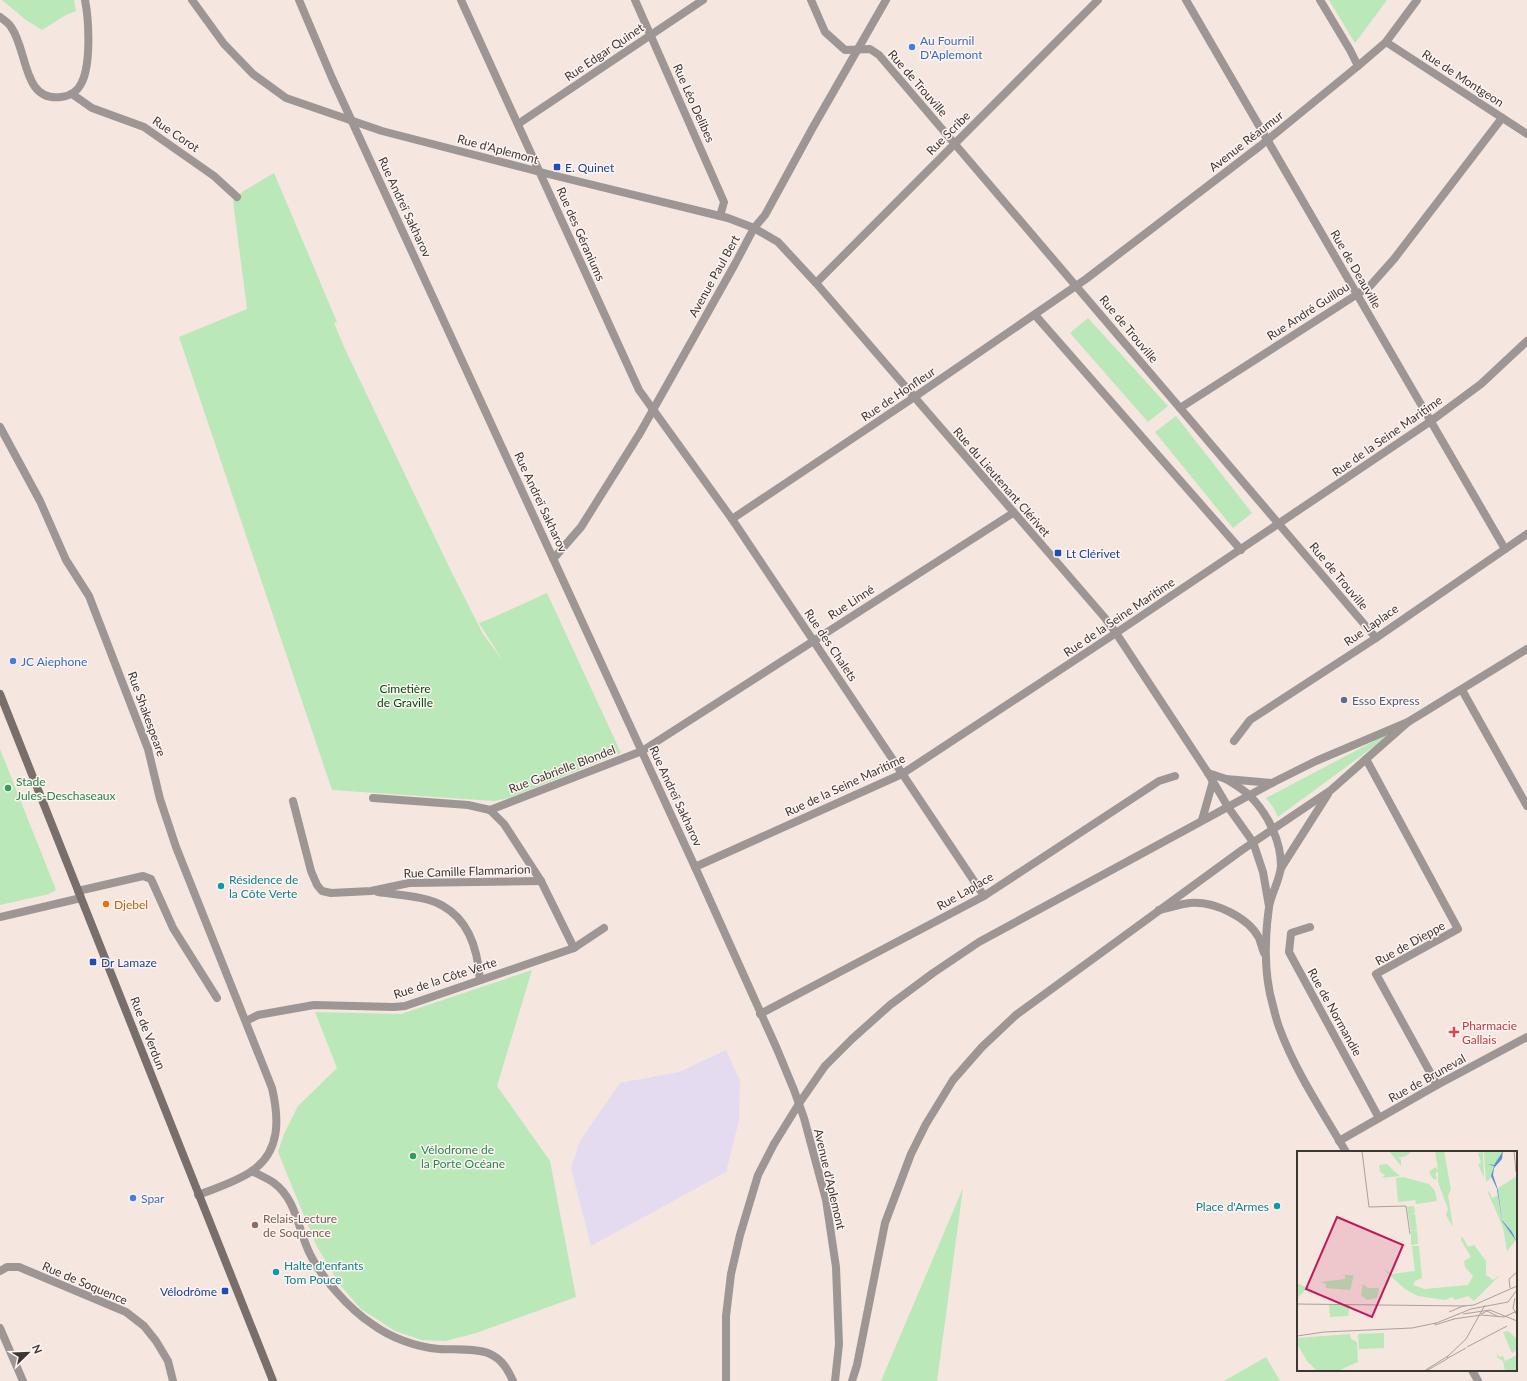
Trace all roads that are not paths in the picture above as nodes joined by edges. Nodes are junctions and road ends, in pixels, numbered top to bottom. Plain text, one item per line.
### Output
1 (85, 0) edge
2 (192, 0) edge
3 (299, 0) edge
4 (461, 0) edge
5 (635, 0) edge
6 (703, 0) edge
7 (811, 0) edge
8 (886, 0) edge
9 (1098, 0) edge
10 (1186, 0) edge
11 (1320, 0) edge
12 (1417, 0) edge
13 (0, 17) edge
14 (651, 35) junction
15 (1386, 42) junction
16 (857, 50) junction
17 (1358, 66) junction
18 (72, 94) junction
19 (1502, 118) junction
20 (352, 122) junction
21 (518, 124) junction
22 (1527, 134) edge
23 (1267, 140) junction
24 (954, 143) junction
25 (540, 172) junction
26 (237, 197) dead end
27 (720, 216) junction
28 (754, 228) junction
29 (816, 283) junction
30 (1076, 287) junction
31 (1357, 294) junction
32 (1035, 315) junction
33 (1527, 341) edge
34 (914, 398) junction
35 (1180, 408) junction
36 (654, 410) junction
37 (1431, 421) junction
38 (0, 427) edge
39 (1014, 513) junction
40 (732, 519) junction
41 (1279, 524) junction
42 (1527, 534) edge
43 (1505, 549) junction
44 (1241, 550) junction
45 (554, 558) junction
46 (1116, 634) junction
47 (1376, 638) junction
48 (814, 641) junction
49 (1527, 649) edge
50 (1462, 690) junction
51 (0, 694) edge
52 (1408, 722) junction
53 (1234, 741) dead end
54 (642, 751) junction
55 (1366, 759) junction
56 (1208, 773) junction
57 (902, 774) junction
58 (1175, 776) dead end
59 (1226, 778) junction
60 (1213, 781) junction
61 (1272, 783) junction
62 (1331, 790) junction
63 (1250, 795) junction
64 (373, 798) dead end
65 (293, 801) dead end
66 (1527, 806) edge
67 (1228, 807) junction
68 (490, 810) junction
69 (1202, 820) junction
70 (1273, 829) junction
71 (1253, 842) junction
72 (695, 867) junction
73 (1281, 868) junction
74 (541, 881) junction
75 (371, 891) junction
76 (80, 894) junction
77 (984, 896) junction
78 (1269, 906) junction
79 (1159, 910) junction
80 (0, 917) edge
81 (1310, 927) dead end
82 (604, 928) dead end
83 (574, 948) junction
84 (1265, 958) junction
85 (480, 980) junction
86 (216, 998) dead end
87 (760, 1014) junction
88 (246, 1021) junction
89 (1527, 1037) edge
90 (1437, 1086) junction
91 (1379, 1118) junction
92 (1339, 1141) junction
93 (1345, 1151) edge
94 (252, 1171) junction
95 (198, 1195) junction
96 (0, 1270) edge
97 (0, 1328) edge
98 (1473, 1371) edge
99 (23, 1381) edge
100 (173, 1381) edge
101 (273, 1381) edge
102 (513, 1381) edge
103 (726, 1381) edge
104 (835, 1381) edge
105 (852, 1381) edge
106 (1478, 1381) edge

1 - 18 street
2 - 20 street, Rue d'Aplemont
3 - 20 street, Rue Andreï Sakharov
4 - 21 street, Rue des Géraniums
5 - 14 street, Rue Léo Delibes
6 - 14 street, Rue Edgar Quinet
7 - 16 street, Rue de Trouville
8 - 16 street, Avenue Paul Bert
9 - 24 street, Rue Scribe
10 - 23 street, Rue de Deauville
11 - 17 street
12 - 15 street, Avenue Réaumur
13 - 18 street
14 - 21 street, Rue Edgar Quinet
14 - 27 street, Rue Léo Delibes
15 - 17 street, Avenue Réaumur
15 - 19 street, Rue de Montgeon
16 - 24 street, Rue de Trouville
16 - 28 street, Avenue Paul Bert
17 - 23 street, Avenue Réaumur
18 - 26 street, Rue Corot
19 - 22 street, Rue de Montgeon
19 - 31 street, Rue André Guillou
20 - 25 street, Rue d'Aplemont
20 - 45 street, Rue Andreï Sakharov
21 - 25 street, Rue des Géraniums
23 - 30 street, Avenue Réaumur
23 - 31 street, Rue de Deauville
24 - 29 street, Rue Scribe
24 - 30 street, Rue de Trouville
25 - 27 street, Rue d'Aplemont
25 - 36 street, Rue des Géraniums
27 - 28 street, Rue d'Aplemont
28 - 29 street, Rue du Lieutenant Clérivet
28 - 36 street, Avenue Paul Bert
29 - 34 street, Rue du Lieutenant Clérivet
30 - 32 street, Rue de Honfleur
30 - 35 street, Rue de Trouville
31 - 35 street, Rue André Guillou
31 - 37 street, Rue de Deauville
32 - 34 street, Rue de Honfleur
32 - 44 street
33 - 37 street, Rue de la Seine Maritime
34 - 39 street, Rue du Lieutenant Clérivet
34 - 40 street, Rue de Honfleur
35 - 41 street, Rue de Trouville
36 - 40 street, Rue des Chalets
36 - 45 street, Avenue Paul Bert
37 - 41 street, Rue de la Seine Maritime
37 - 43 street, Rue de Deauville
38 - 88 street, Rue Shakespeare
39 - 46 street, Rue du Lieutenant Clérivet
39 - 48 street, Rue Linné
40 - 48 street, Rue des Chalets
41 - 44 street, Rue de la Seine Maritime
41 - 47 street, Rue de Trouville
42 - 43 street, Rue Laplace
43 - 47 street, Rue Laplace
44 - 46 street, Rue de la Seine Maritime
45 - 54 street, Rue Andreï Sakharov
46 - 56 street, Rue du Lieutenant Clérivet
46 - 57 street, Rue de la Seine Maritime
47 - 53 street, Rue Laplace
48 - 54 street, Rue Linné
48 - 57 street, Rue des Chalets
49 - 50 street
50 - 52 street
50 - 66 street
51 - 76 main road, Rue de Verdun
52 - 55 street
52 - 61 street
54 - 68 street, Rue Gabrielle Blondel
54 - 72 street, Rue Andreï Sakharov
55 - 62 street
55 - 90 street, Rue de Dieppe
56 - 59 street
56 - 60 street, Rue du Lieutenant Clérivet
57 - 72 street, Rue de la Seine Maritime
57 - 77 street, Rue des Chalets
58 - 77 street, Rue Laplace
59 - 61 street
59 - 63 street
60 - 67 street, Rue du Lieutenant Clérivet
60 - 69 street
61 - 63 street
62 - 70 street
62 - 73 street
63 - 67 street
63 - 70 street
64 - 68 street
65 - 75 street, Rue Camille Flammarion
67 - 69 street
67 - 71 street, Rue du Lieutenant Clérivet
68 - 74 street
69 - 103 street, bridge
70 - 71 street
70 - 73 street
71 - 78 street, Rue du Lieutenant Clérivet
71 - 79 street
72 - 87 street, Rue Andreï Sakharov
73 - 78 street
74 - 75 street, Rue Camille Flammarion
74 - 83 street
75 - 85 street
76 - 80 street
76 - 86 street
76 - 95 main road, Rue de Verdun
77 - 87 street, Rue Laplace
78 - 84 street
79 - 84 street
79 - 105 street
81 - 91 street, Rue de Normandie
82 - 83 street, Rue de la Côte Verte
83 - 85 street, Rue de la Côte Verte
84 - 92 street
85 - 88 street, Rue de la Côte Verte
87 - 104 street, Avenue d'Aplemont
88 - 94 street
89 - 90 street, Rue de Bruneval
90 - 91 street, Rue de Bruneval
91 - 92 street, Rue de Bruneval
92 - 93 street
94 - 95 street
94 - 102 street
95 - 101 main road, Rue de Verdun
96 - 100 street, Rue de Soquence
97 - 99 street
98 - 106 street

